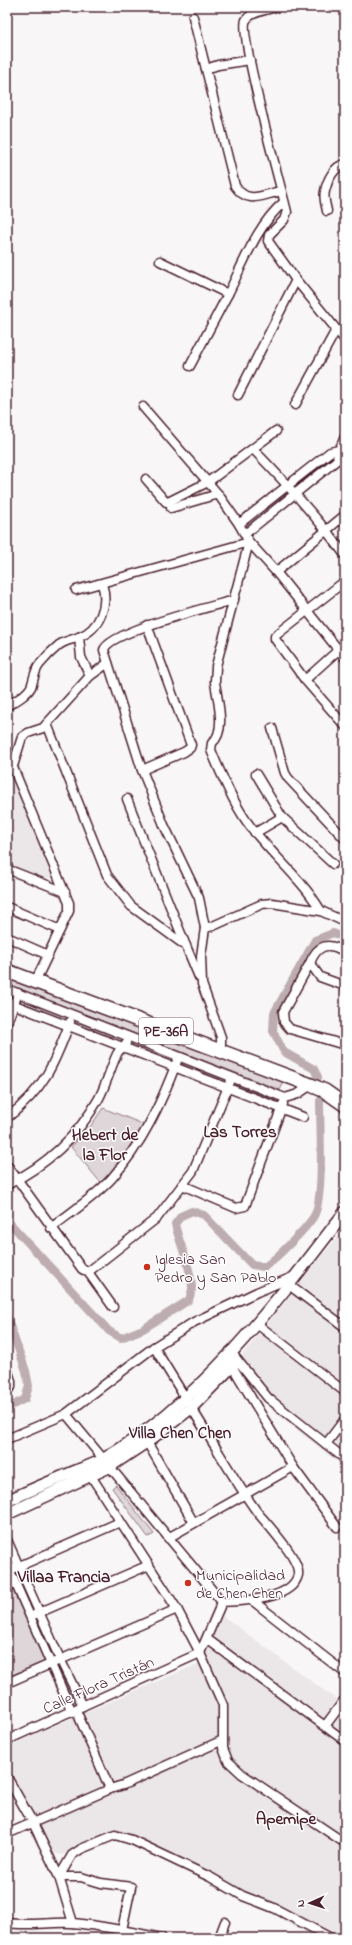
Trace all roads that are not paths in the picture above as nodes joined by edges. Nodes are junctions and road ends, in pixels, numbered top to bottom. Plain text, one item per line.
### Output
1 (276, 7) edge
2 (193, 17) dead end
3 (250, 60) junction
4 (206, 69) junction
5 (345, 164) edge
6 (281, 191) junction
7 (284, 202) junction
8 (327, 211) dead end
9 (160, 261) dead end
10 (296, 280) junction
11 (228, 294) junction
12 (336, 330) junction
13 (345, 340) edge
14 (190, 366) dead end
15 (238, 395) dead end
16 (295, 405) dead end
17 (143, 407) dead end
18 (276, 430) dead end
19 (345, 437) edge
20 (253, 449) junction
21 (339, 450) junction
22 (146, 480) dead end
23 (208, 482) junction
24 (288, 486) junction
25 (296, 493) junction
26 (218, 494) junction
27 (171, 508) dead end
28 (345, 515) edge
29 (239, 524) junction
30 (326, 529) junction
31 (245, 534) junction
32 (249, 542) junction
33 (345, 555) edge
34 (276, 572) junction
35 (345, 580) edge
36 (102, 584) junction
37 (76, 590) dead end
38 (234, 600) junction
39 (306, 611) junction
40 (147, 625) junction
41 (79, 637) junction
42 (345, 644) edge
43 (338, 650) junction
44 (345, 658) edge
45 (108, 663) junction
46 (90, 676) junction
47 (305, 680) junction
48 (7, 706) edge
49 (47, 724) junction
50 (345, 726) edge
51 (272, 728) dead end
52 (7, 753) edge
53 (10, 767) edge
54 (142, 770) junction
55 (256, 774) dead end
56 (127, 799) dead end
57 (282, 817) junction
58 (255, 832) junction
59 (345, 839) edge
60 (333, 864) dead end
61 (7, 869) edge
62 (65, 892) junction
63 (7, 907) edge
64 (321, 911) junction
65 (345, 922) edge
66 (205, 928) junction
67 (60, 930) junction
68 (7, 936) edge
69 (186, 946) junction
70 (345, 952) edge
71 (48, 955) junction
72 (310, 963) junction
73 (7, 971) edge
74 (35, 982) junction
75 (202, 984) junction
76 (345, 986) edge
77 (7, 989) edge
78 (18, 994) junction
79 (11, 1003) edge
80 (72, 1014) junction
81 (7, 1023) edge
82 (68, 1025) junction
83 (119, 1033) junction
84 (128, 1036) junction
85 (116, 1043) junction
86 (124, 1046) junction
87 (345, 1046) edge
88 (221, 1051) junction
89 (118, 1052) junction
90 (178, 1057) junction
91 (175, 1066) junction
92 (233, 1077) junction
93 (311, 1085) junction
94 (228, 1087) junction
95 (285, 1098) junction
96 (345, 1105) edge
97 (281, 1108) junction
98 (304, 1117) dead end
99 (7, 1118) edge
100 (7, 1165) edge
101 (18, 1179) junction
102 (7, 1185) edge
103 (182, 1186) junction
104 (345, 1212) edge
105 (51, 1228) junction
106 (88, 1272) junction
107 (296, 1276) junction
108 (288, 1285) junction
109 (113, 1307) dead end
110 (257, 1324) junction
111 (344, 1324) edge
112 (154, 1347) junction
113 (230, 1358) junction
114 (7, 1368) edge
115 (7, 1390) edge
116 (345, 1392) edge
117 (188, 1403) junction
118 (66, 1414) junction
119 (345, 1419) edge
120 (7, 1440) edge
121 (147, 1442) junction
122 (326, 1444) junction
123 (345, 1459) edge
124 (106, 1463) junction
125 (293, 1467) junction
126 (91, 1476) junction
127 (244, 1495) junction
128 (7, 1501) edge
129 (7, 1514) edge
130 (120, 1522) junction
131 (194, 1523) junction
132 (337, 1527) dead end
133 (168, 1538) junction
134 (7, 1540) edge
135 (149, 1565) junction
136 (19, 1566) junction
137 (8, 1569) edge
138 (253, 1601) junction
139 (222, 1602) junction
140 (177, 1609) junction
141 (40, 1613) junction
142 (31, 1616) junction
143 (207, 1639) junction
144 (200, 1653) junction
145 (60, 1659) junction
146 (51, 1664) junction
147 (345, 1673) edge
148 (7, 1683) edge
149 (345, 1699) edge
150 (77, 1709) junction
151 (325, 1726) junction
152 (7, 1740) edge
153 (223, 1740) junction
154 (345, 1741) edge
155 (7, 1777) edge
156 (110, 1789) junction
157 (33, 1823) junction
158 (7, 1834) edge
159 (345, 1843) edge
160 (59, 1877) junction
161 (225, 1922) dead end
162 (7, 1923) edge
163 (73, 1923) junction
164 (122, 1930) junction
165 (162, 1938) edge
166 (219, 1938) edge
167 (331, 1938) edge

1 - 3 street
2 - 4 street
3 - 4 street
3 - 6 street
4 - 6 street
5 - 8 street
6 - 7 street
7 - 10 street
7 - 11 street
9 - 11 street
10 - 12 street
10 - 15 street
11 - 14 street
12 - 13 street
12 - 16 street
17 - 23 street
18 - 20 street
19 - 21 street
20 - 23 street
20 - 24 street
21 - 24 street
21 - 25 street
22 - 23 street
23 - 26 street
24 - 25 street
24 - 29 street
25 - 30 street
25 - 31 street
26 - 27 street
26 - 29 street
28 - 30 street
29 - 31 street
30 - 33 street
30 - 34 street
31 - 32 street
32 - 34 street
32 - 36 street
32 - 38 street
34 - 39 street
35 - 39 street
36 - 37 street
36 - 41 street
38 - 40 street
38 - 58 street
39 - 43 street
39 - 47 street
40 - 45 street
40 - 54 street
41 - 46 street
41 - 48 street
42 - 43 street
43 - 44 street
43 - 47 street
45 - 46 street
45 - 54 street
46 - 49 street
47 - 50 street
49 - 53 street
49 - 69 street
51 - 59 street
52 - 53 street
53 - 62 street
54 - 66 street
55 - 57 street
56 - 69 street
57 - 58 street
57 - 60 street
58 - 64 street
61 - 62 street
62 - 67 street
63 - 67 street
64 - 65 street
64 - 66 street
66 - 75 street
67 - 71 street
68 - 71 street
69 - 75 street
70 - 72 street
71 - 74 street
72 - 76 street
72 - 87 street
73 - 74 highway, PE-36A
74 - 88 highway, PE-36A
75 - 88 street
77 - 78 street
78 - 79 street
78 - 80 street
79 - 81 street
79 - 82 street
80 - 82 street
80 - 83 street
82 - 85 street
82 - 99 street
83 - 84 street
83 - 85 street
84 - 86 street
84 - 90 street
85 - 86 street
85 - 89 street
86 - 89 street
86 - 91 street
88 - 93 highway, PE-36A
89 - 101 street
90 - 91 street
90 - 92 street
91 - 94 street
91 - 105 street
92 - 94 street
92 - 95 street
93 - 95 street
93 - 96 highway, PE-36A
94 - 97 street
94 - 103 street
95 - 97 street
97 - 98 street
97 - 103 street
100 - 101 street
101 - 102 street
101 - 105 street
103 - 106 street
104 - 107 main road
105 - 106 street
106 - 109 street
107 - 108 main road
107 - 112 street
108 - 110 main road
108 - 111 street
110 - 113 main road
110 - 116 street
112 - 117 street
112 - 118 street
113 - 117 main road
113 - 122 street
113 - 125 street
114 - 115 street
117 - 121 main road
117 - 124 main road
117 - 127 street
118 - 120 street
118 - 124 street
119 - 122 street
121 - 124 main road
121 - 131 street
122 - 123 street
124 - 126 main road
124 - 128 main road
124 - 133 street
125 - 127 street
125 - 132 street
126 - 129 main road
126 - 130 street
127 - 131 street
127 - 138 street
130 - 135 street
130 - 136 street
131 - 133 street
133 - 139 street
134 - 136 street
135 - 140 street
135 - 141 street
136 - 137 street
136 - 141 street
137 - 142 street
138 - 139 street
138 - 147 street
139 - 143 street
140 - 144 street
140 - 145 street
141 - 142 street
141 - 145 street
142 - 146 street
143 - 144 street
143 - 151 street
144 - 150 street, Calle Flora Tristán
144 - 153 street
145 - 146 street
145 - 150 street
146 - 148 street
146 - 150 street
149 - 151 street
150 - 152 street, Calle Flora Tristán
150 - 156 street
151 - 154 street
153 - 156 street
153 - 159 street
155 - 157 street
156 - 157 street
157 - 158 street
157 - 160 street
160 - 163 street
160 - 164 street
160 - 167 street
161 - 166 street
162 - 163 street
163 - 164 street
164 - 165 street

